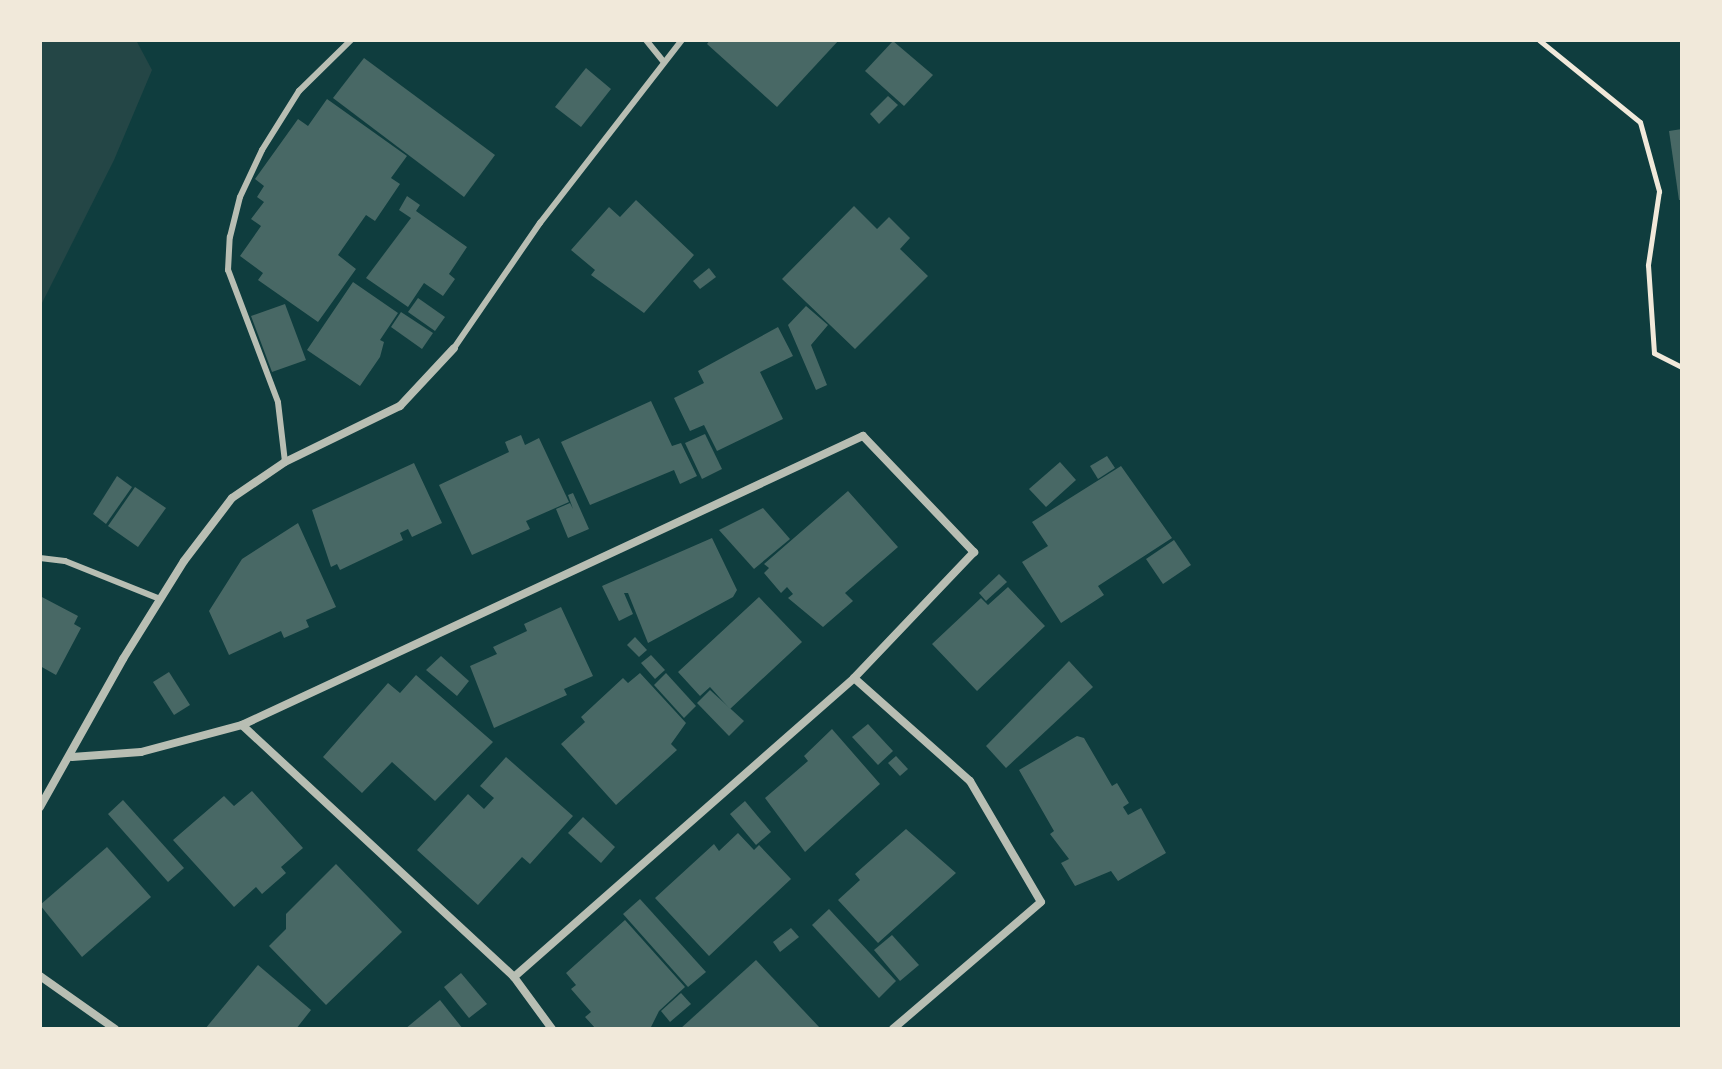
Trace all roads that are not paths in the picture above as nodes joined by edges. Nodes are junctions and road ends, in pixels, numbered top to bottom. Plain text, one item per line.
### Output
1 (351, 40) edge
2 (646, 40) edge
3 (682, 40) edge
4 (664, 62) junction
5 (454, 348) joint
6 (285, 462) junction
7 (40, 558) edge
8 (160, 599) junction
9 (854, 678) junction
10 (242, 725) junction
11 (72, 757) junction
12 (40, 807) edge
13 (40, 976) edge
14 (514, 977) junction
15 (115, 1029) edge
16 (552, 1029) edge
17 (893, 1029) edge

1 - 6 lane
2 - 4 lane
3 - 4 lane
4 - 5 lane
5 - 6 street
6 - 8 street
7 - 8 lane
8 - 11 street
9 - 10 street
9 - 14 street
9 - 17 street
10 - 11 street
10 - 14 street
11 - 12 street
13 - 15 street
14 - 16 street

